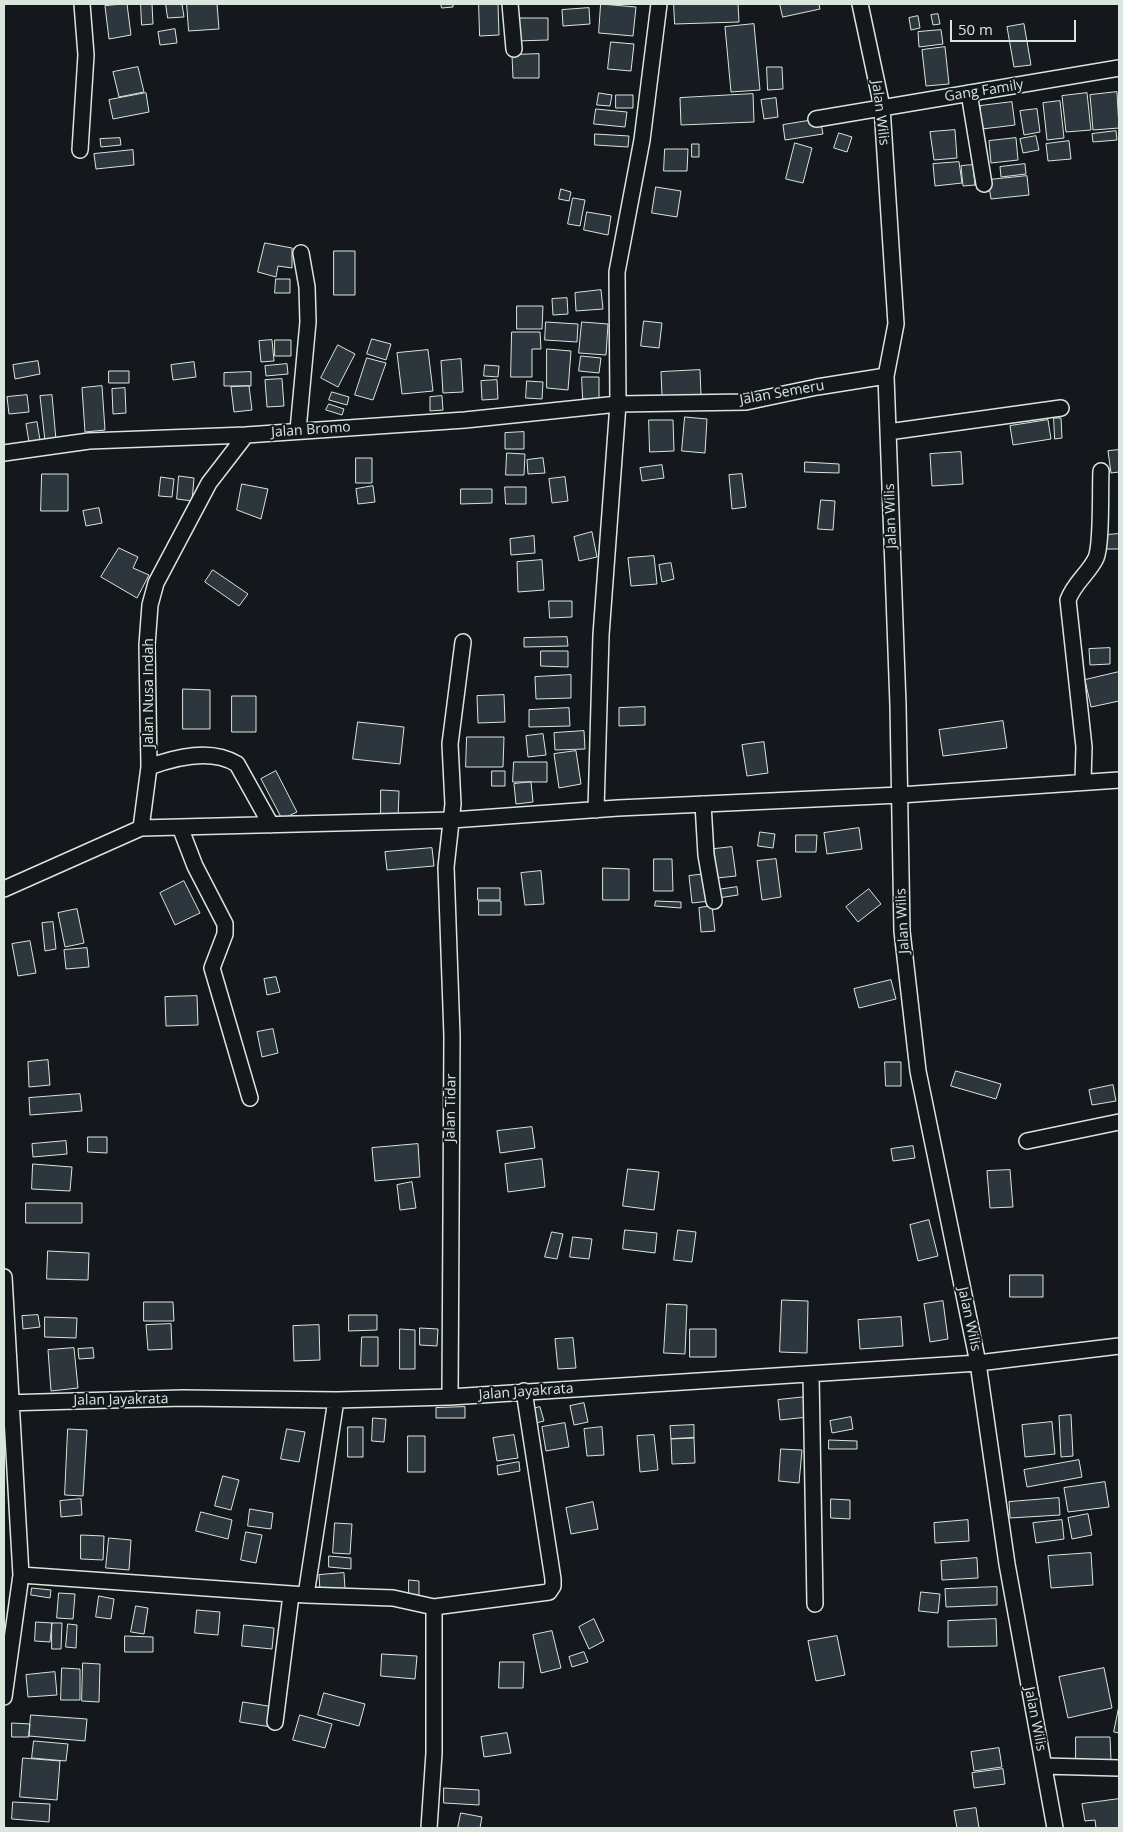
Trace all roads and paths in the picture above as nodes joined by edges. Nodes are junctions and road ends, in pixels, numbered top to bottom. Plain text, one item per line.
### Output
1 (82, 4) edge
2 (510, 4) edge
3 (659, 4) edge
4 (860, 4) edge
5 (514, 49) dead end
6 (1119, 68) edge
7 (968, 93) junction
8 (882, 107) junction
9 (816, 119) dead end
10 (80, 150) dead end
11 (984, 184) dead end
12 (301, 253) dead end
13 (886, 376) junction
14 (618, 404) junction
15 (1061, 408) dead end
16 (298, 430) junction
17 (888, 432) junction
18 (246, 435) junction
19 (4, 452) edge
20 (1101, 471) dead end
21 (463, 642) dead end
22 (149, 766) junction
23 (1119, 780) edge
24 (1083, 781) junction
25 (900, 795) junction
26 (703, 804) junction
27 (596, 810) junction
28 (452, 820) junction
29 (271, 825) junction
30 (180, 827) junction
31 (141, 828) junction
32 (4, 888) edge
33 (714, 901) dead end
34 (250, 1098) dead end
35 (1119, 1122) edge
36 (1027, 1141) dead end
37 (4, 1277) edge
38 (1119, 1346) edge
39 (978, 1363) junction
40 (811, 1376) junction
41 (524, 1392) junction
42 (450, 1397) junction
43 (336, 1400) junction
44 (7, 1403) edge
45 (21, 1575) junction
46 (291, 1595) junction
47 (306, 1595) junction
48 (815, 1604) dead end
49 (434, 1607) junction
50 (4, 1696) edge
51 (275, 1722) dead end
52 (1044, 1766) junction
53 (1119, 1768) edge
54 (429, 1828) edge
55 (1055, 1828) edge

1 - 10 street
2 - 5 street
3 - 14 street
4 - 8 street, Jalan Wilis
6 - 7 street, Gang Family
7 - 8 street, Gang Family
7 - 11 street
8 - 9 street, Gang Family
8 - 13 street, Jalan Wilis
12 - 16 street
13 - 14 street, Jalan Semeru
13 - 17 street, Jalan Wilis
14 - 16 street, Jalan Bromo
14 - 27 street
15 - 17 street
16 - 18 street, Jalan Bromo
17 - 25 street, Jalan Wilis
18 - 19 street, Jalan Bromo
18 - 22 street, Jalan Nusa Indah
20 - 24 street
21 - 28 street, Jalan Tidar
22 - 29 street
22 - 31 street, Jalan Nusa Indah
23 - 24 street
24 - 25 street
25 - 26 street
25 - 39 street, Jalan Wilis
26 - 27 street
26 - 33 street
27 - 28 street
28 - 29 street
28 - 42 street, Jalan Tidar
29 - 30 street
30 - 31 street
30 - 34 street
31 - 32 street
35 - 36 street
37 - 44 street
38 - 39 street, Jalan Jayakrata
39 - 40 street, Jalan Jayakrata
39 - 52 street, Jalan Wilis
40 - 41 street, Jalan Jayakrata
40 - 48 street
41 - 42 street, Jalan Jayakrata
41 - 49 street
42 - 43 street, Jalan Jayakrata
43 - 44 street, Jalan Jayakrata
43 - 47 street
44 - 45 street
45 - 46 street
45 - 50 street
46 - 47 street
46 - 51 street
47 - 49 street
49 - 54 street
52 - 53 street
52 - 55 street, Jalan Wilis

